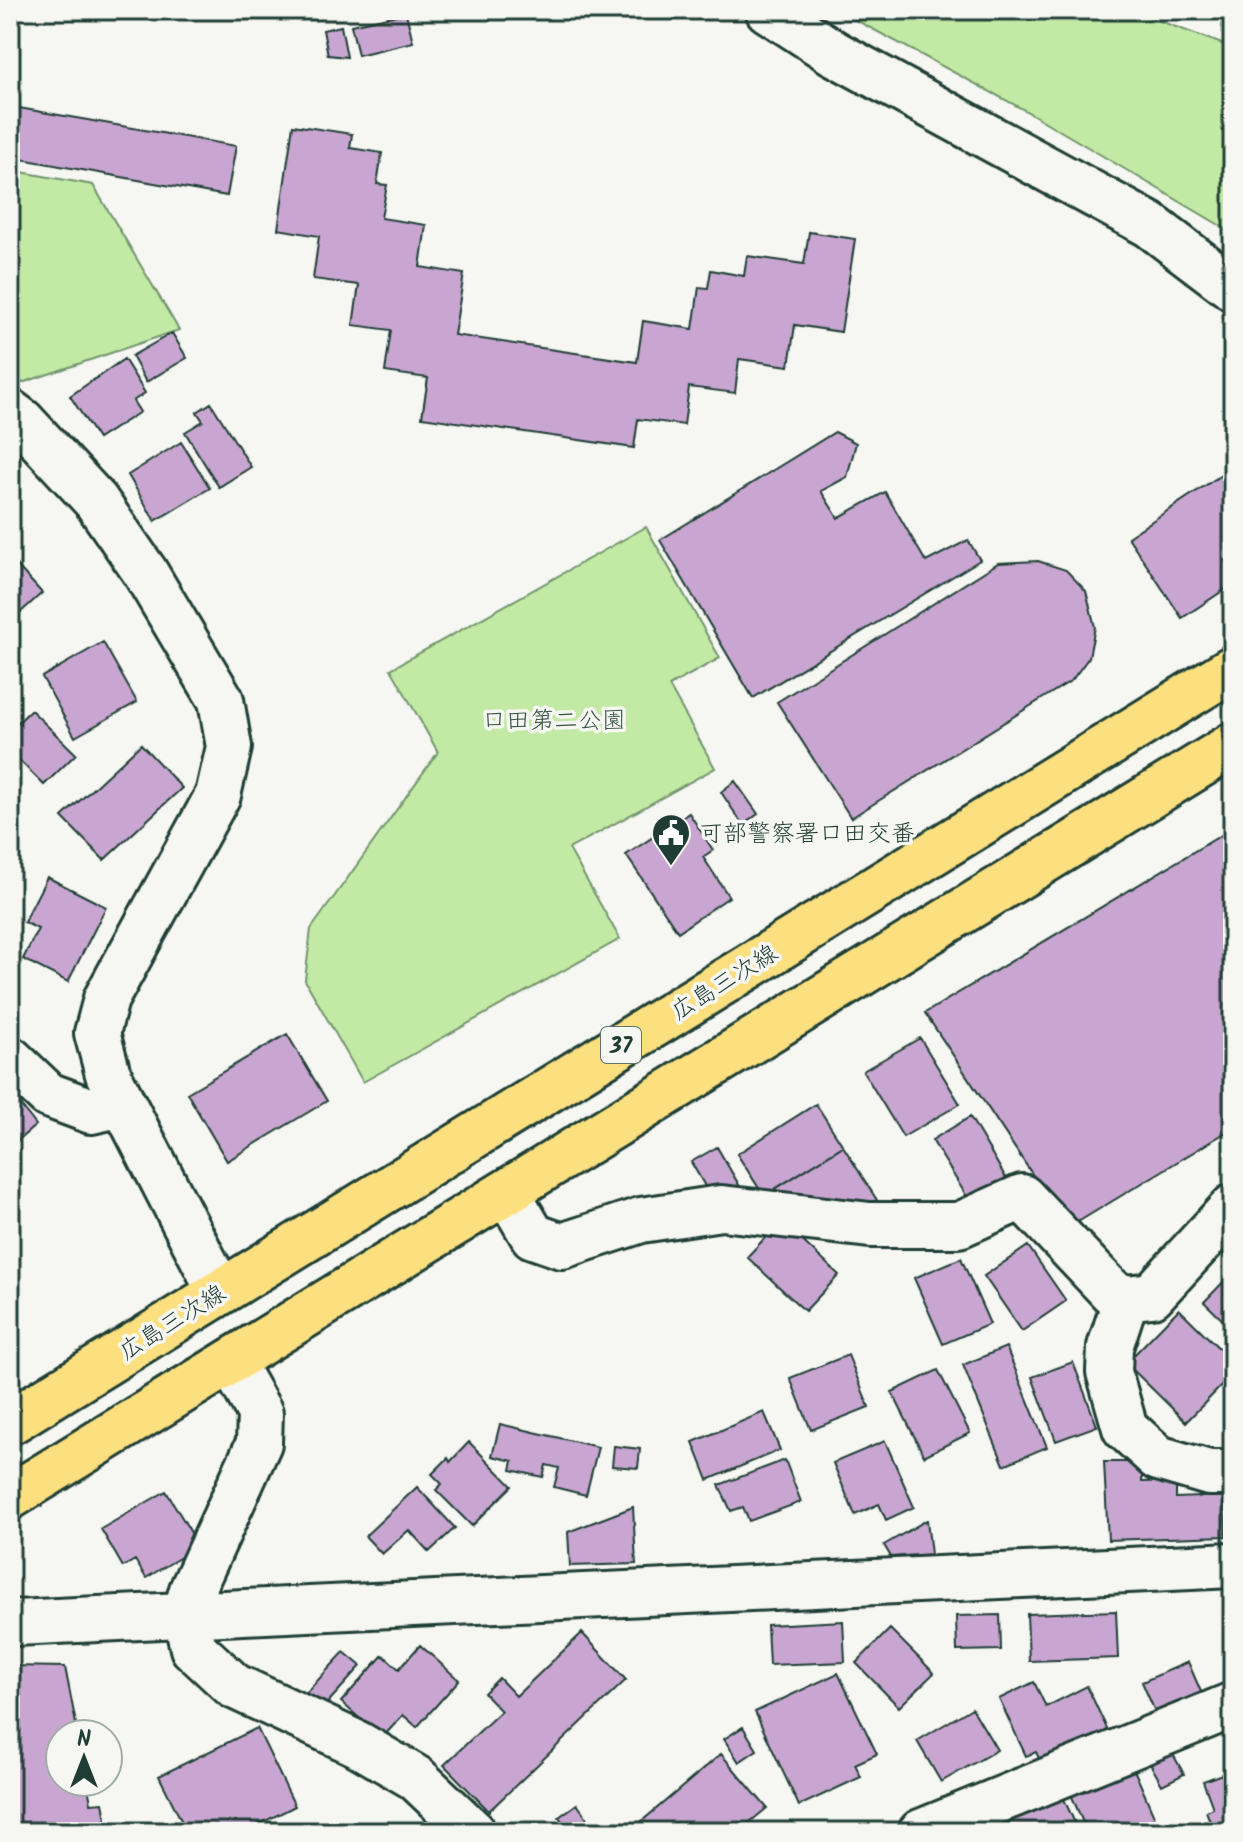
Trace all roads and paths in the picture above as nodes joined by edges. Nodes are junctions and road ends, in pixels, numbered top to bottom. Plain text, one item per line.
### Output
1 (768, 10) edge
2 (1233, 288) edge
3 (14, 421) edge
4 (1233, 668) edge
5 (1233, 745) edge
6 (10, 1059) edge
7 (123, 1104) junction
8 (507, 1192) junction
9 (1233, 1207) edge
10 (220, 1292) junction
11 (1126, 1298) junction
12 (231, 1362) junction
13 (10, 1422) edge
14 (1233, 1473) edge
15 (10, 1497) edge
16 (1233, 1565) edge
17 (185, 1615) junction
18 (10, 1621) edge
19 (1233, 1705) edge
20 (473, 1832) edge
21 (921, 1832) edge

1 - 2 street
3 - 7 street
4 - 10 main road, 広島三次線 / 37
5 - 8 main road
6 - 7 street
7 - 10 street
8 - 11 street
8 - 12 main road
9 - 11 street
10 - 13 main road, 広島三次線 / 37
11 - 14 street
12 - 15 main road
12 - 17 street
16 - 17 street
17 - 18 street
17 - 20 street
19 - 21 street

